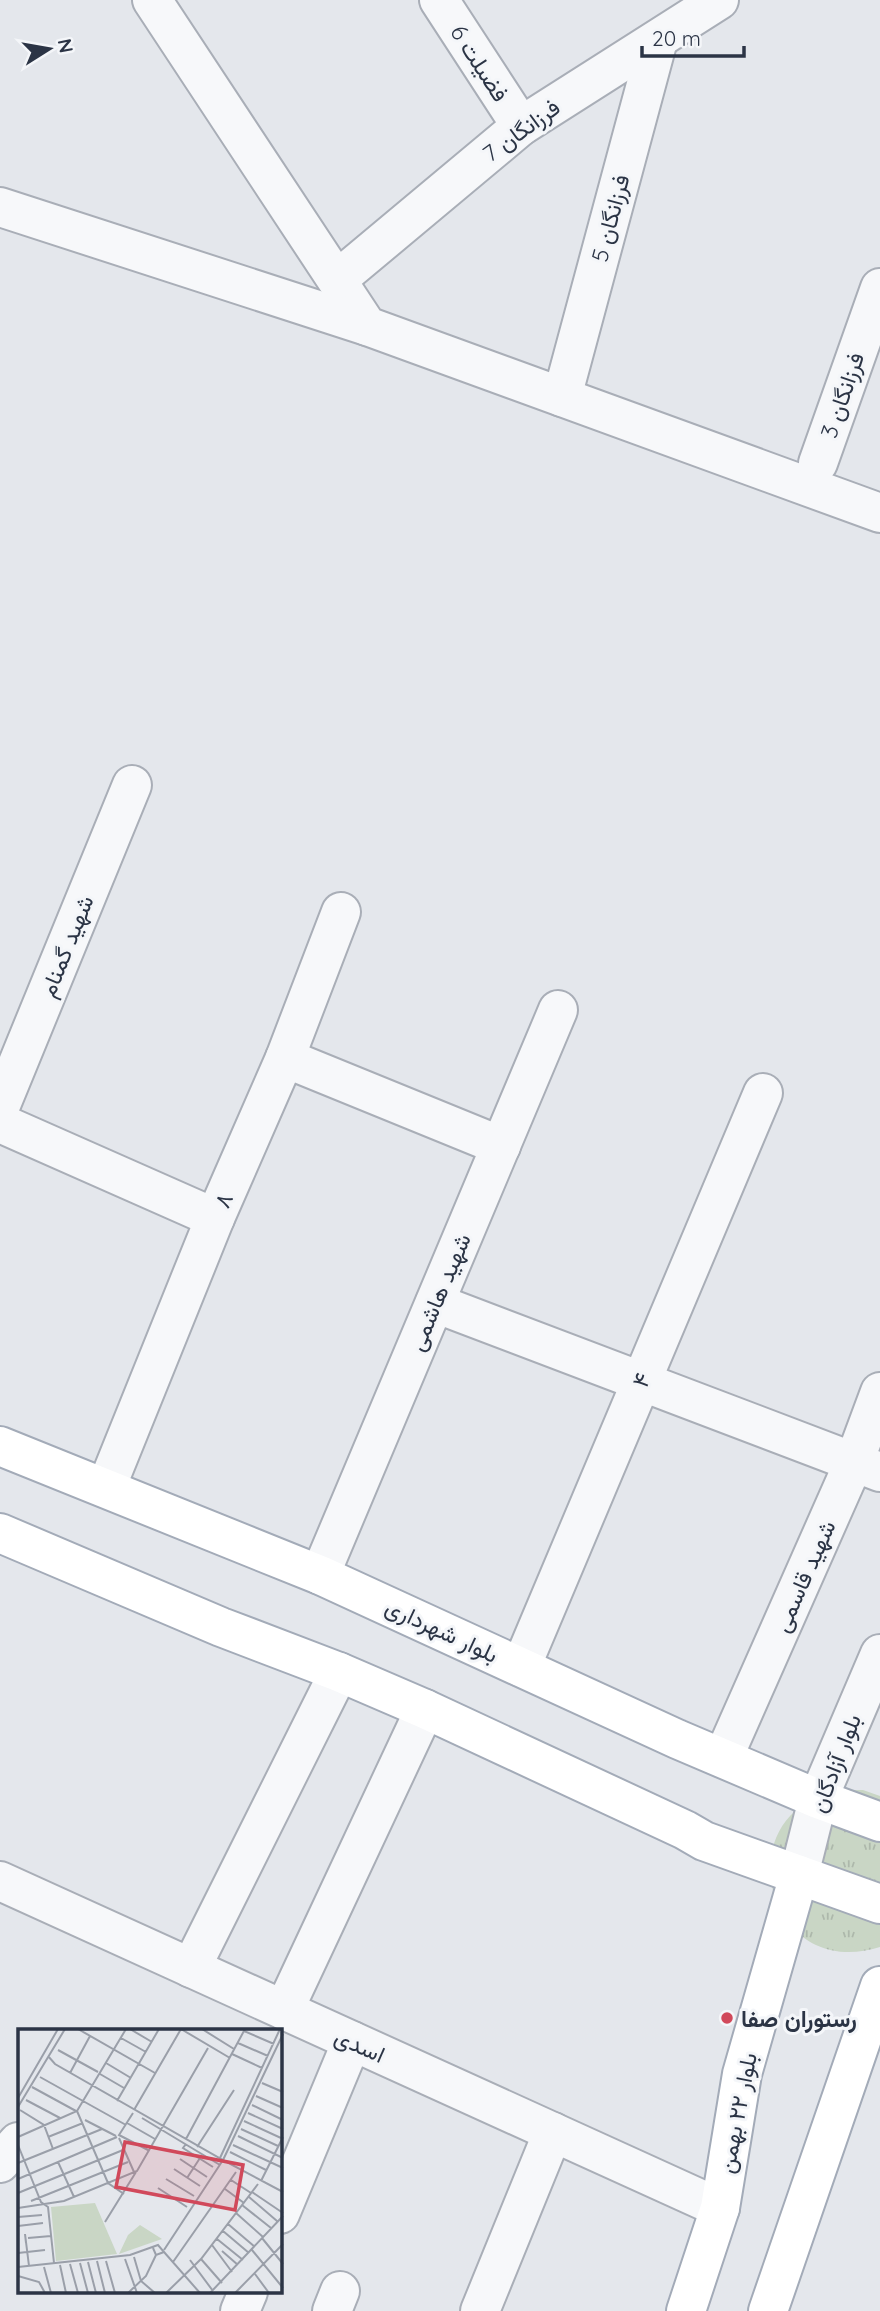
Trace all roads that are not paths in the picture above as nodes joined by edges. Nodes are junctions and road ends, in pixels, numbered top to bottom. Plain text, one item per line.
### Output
1 (152, 0) edge
2 (439, 0) edge
3 (719, 0) edge
4 (658, 40) junction
5 (521, 126) junction
6 (0, 207) edge
7 (338, 279) junction
8 (880, 288) edge
9 (367, 326) junction
10 (562, 397) junction
11 (818, 463) dead end
12 (880, 513) edge
13 (132, 785) dead end
14 (341, 912) dead end
15 (558, 1010) dead end
16 (285, 1058) junction
17 (762, 1093) dead end
18 (0, 1107) edge
19 (0, 1123) edge
20 (500, 1146) junction
21 (215, 1218) junction
22 (435, 1303) junction
23 (641, 1381) junction
24 (880, 1392) edge
25 (0, 1446) edge
26 (867, 1467) edge
27 (106, 1488) junction
28 (0, 1533) edge
29 (320, 1575) junction
30 (880, 1654) edge
31 (521, 1667) junction
32 (339, 1672) junction
33 (425, 1709) junction
34 (723, 1758) junction
35 (818, 1799) junction
36 (880, 1822) edge
37 (799, 1875) junction
38 (0, 1881) edge
39 (880, 1904) edge
40 (191, 1968) junction
41 (880, 1986) edge
42 (284, 2010) junction
43 (352, 2041) junction
44 (553, 2132) junction
45 (720, 2208) junction
46 (282, 2209) edge
47 (247, 2294) edge
48 (240, 2311) edge
49 (480, 2311) edge
50 (687, 2311) edge
51 (768, 2311) edge

1 - 7 street
2 - 5 street, فضیلت 6
3 - 4 street, فرزانگان 7
4 - 5 street, فرزانگان 7
4 - 10 street, فرزانگان 5
5 - 7 street, فرزانگان 7
6 - 9 street
7 - 9 street
8 - 11 street, فرزانگان 3
9 - 10 street
10 - 12 street
13 - 18 street, شهید گمنام
14 - 16 street, ۸
15 - 20 street, شهید هاشمی
16 - 20 street
16 - 21 street, ۸
17 - 23 street, ۴
19 - 21 street
20 - 22 street, شهید هاشمی
21 - 27 street, ۸
22 - 23 street
22 - 29 street, شهید هاشمی
23 - 26 street
23 - 31 street, ۴
24 - 26 street, شهید قاسمی
25 - 27 main road, بلوار شهرداری
26 - 34 street, شهید قاسمی
27 - 29 main road, بلوار شهرداری
28 - 32 main road
29 - 31 main road, بلوار شهرداری
30 - 35 street, بلوار آزادگان
31 - 34 main road, بلوار شهرداری
32 - 33 main road
32 - 40 street
33 - 37 main road
33 - 42 street
34 - 35 main road, بلوار شهرداری
35 - 36 main road, بلوار شهرداری
35 - 37 street, بلوار آزادگان
37 - 39 main road
37 - 45 main road, بلوار ۲۲ بهمن
38 - 40 street, اسدی
40 - 42 street, اسدی
41 - 51 main road
42 - 43 street, اسدی
43 - 44 street, اسدی
43 - 46 street
44 - 45 street, اسدی
44 - 49 street
45 - 50 main road, بلوار ۲۲ بهمن
47 - 48 street

